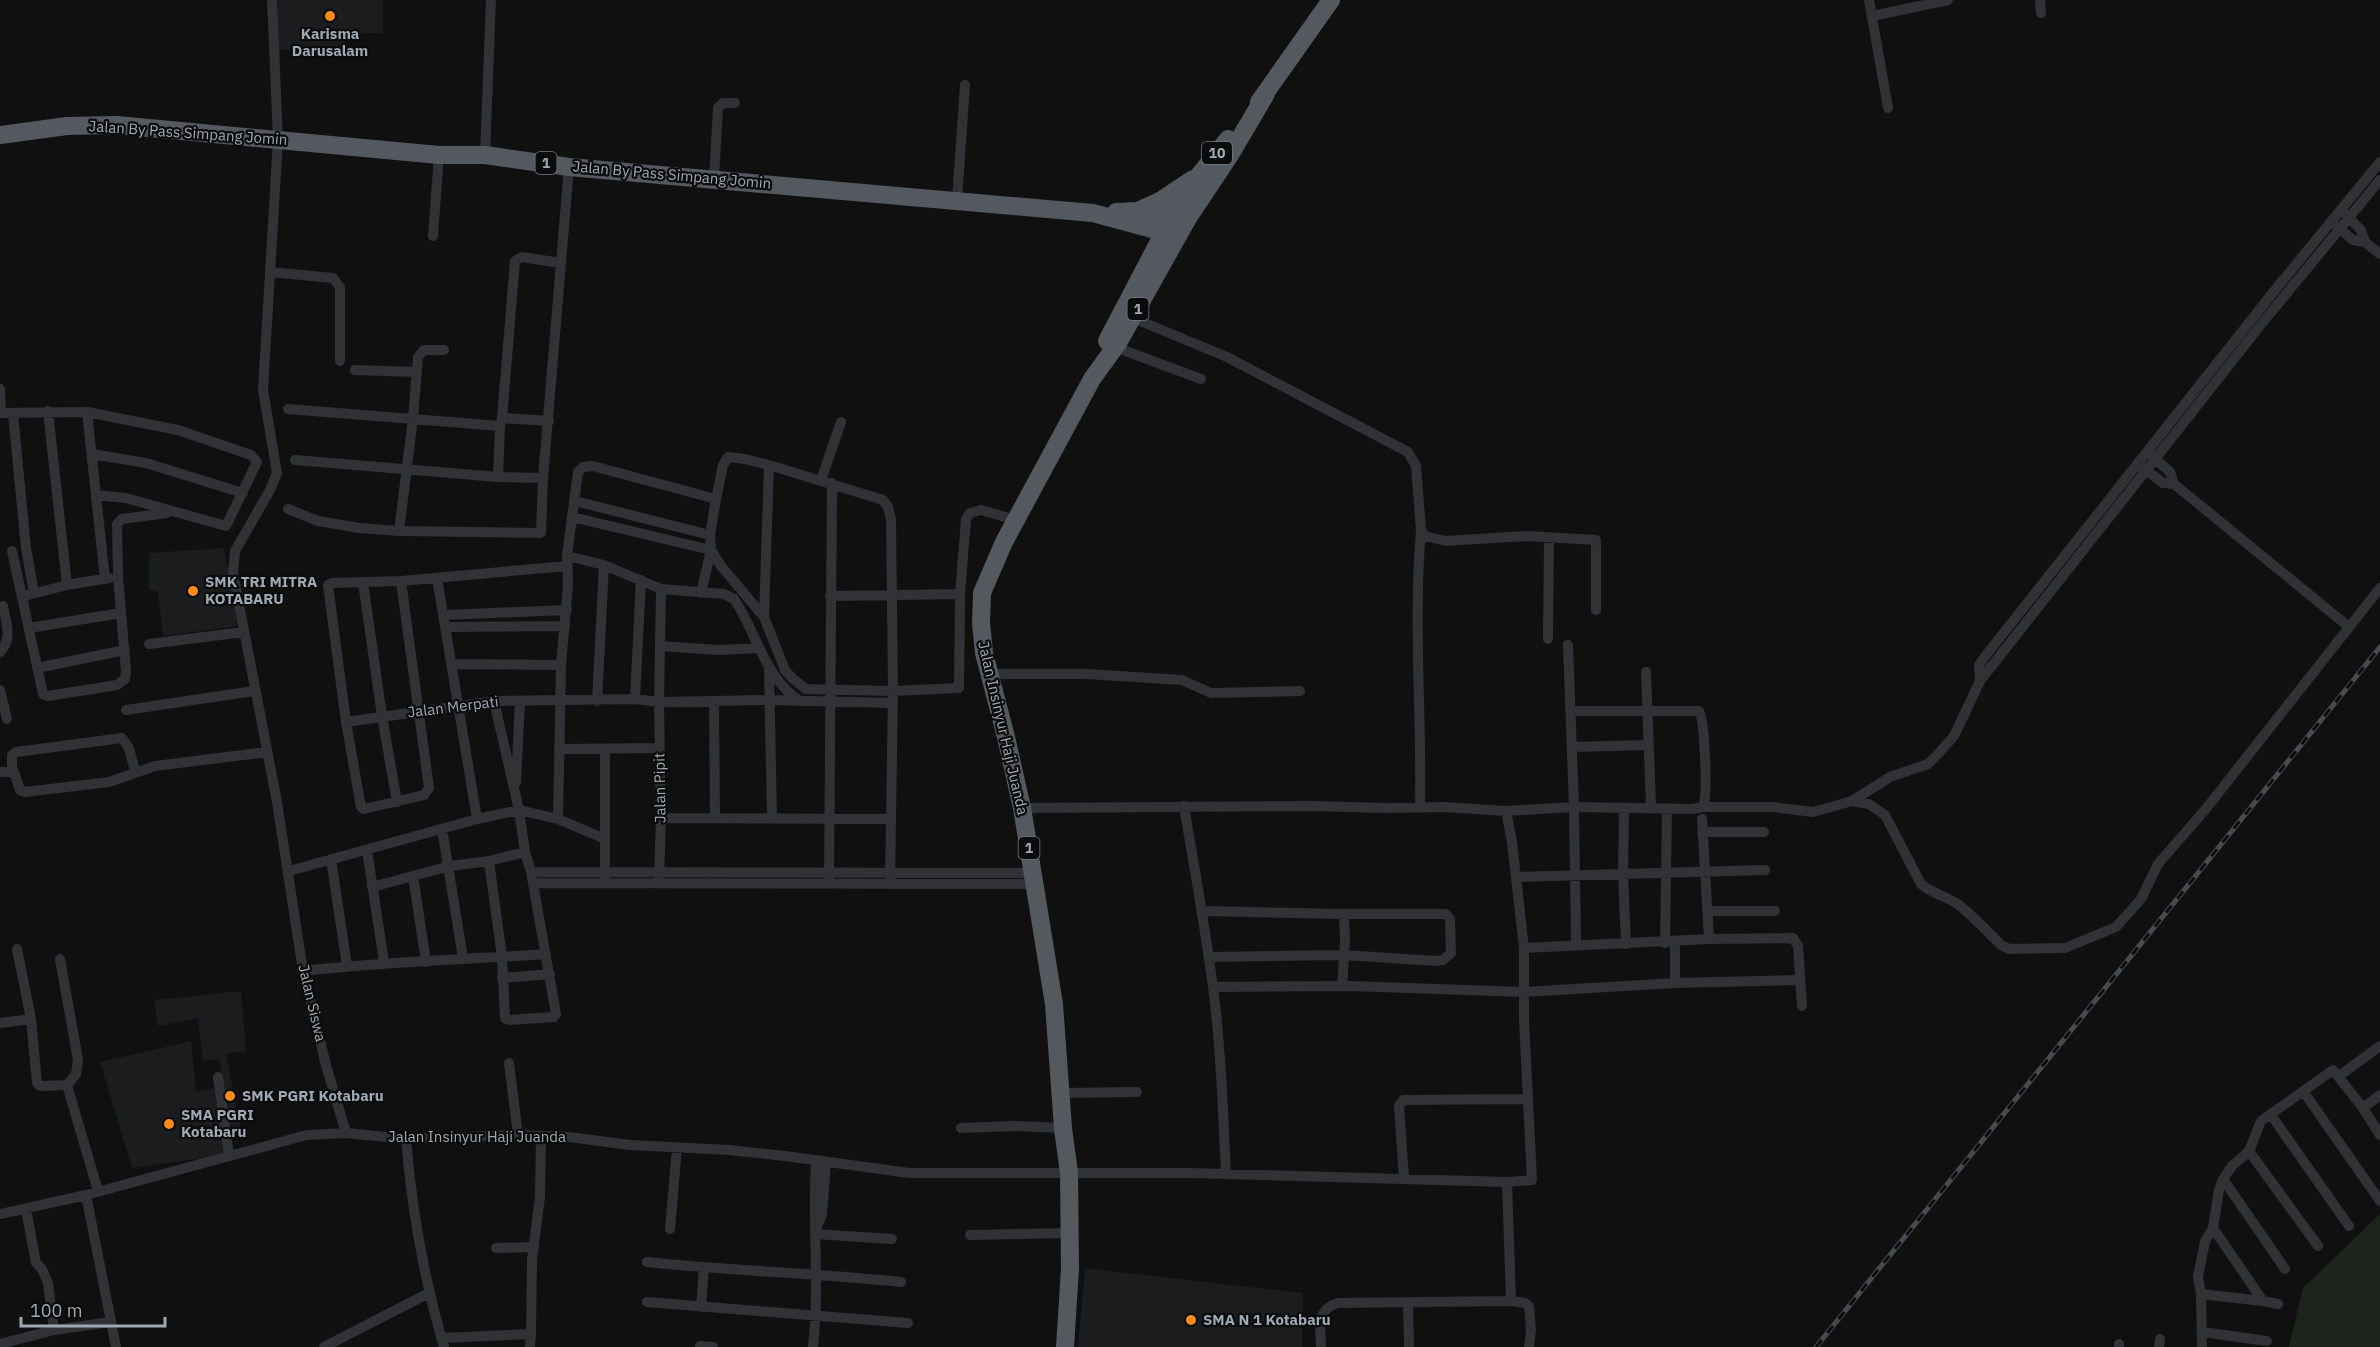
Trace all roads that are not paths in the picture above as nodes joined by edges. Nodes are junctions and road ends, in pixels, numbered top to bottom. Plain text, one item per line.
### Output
1 (272, 0) edge
2 (491, 0) edge
3 (1869, 0) edge
4 (1948, 0) edge
5 (2040, 0) edge
6 (1329, 1) edge
7 (2041, 13) dead end
8 (1872, 16) junction
9 (965, 85) dead end
10 (1266, 94) junction
11 (735, 103) dead end
12 (1888, 108) dead end
13 (0, 135) edge
14 (278, 140) junction
15 (440, 155) junction
16 (485, 155) junction
17 (2380, 162) edge
18 (569, 167) junction
19 (1200, 174) junction
20 (714, 179) junction
21 (2380, 180) edge
22 (957, 199) junction
23 (2345, 214) junction
24 (1135, 216) junction
25 (1176, 225) junction
26 (2335, 225) junction
27 (433, 236) dead end
28 (2365, 242) junction
29 (1153, 252) junction
30 (2380, 254) edge
31 (561, 263) junction
32 (270, 272) junction
33 (1133, 318) junction
34 (1115, 347) junction
35 (444, 350) dead end
36 (340, 361) dead end
37 (355, 370) dead end
38 (416, 372) junction
39 (1092, 379) junction
40 (1201, 379) dead end
41 (0, 389) edge
42 (288, 409) dead end
43 (48, 411) junction
44 (87, 412) junction
45 (1, 413) edge
46 (13, 414) junction
47 (413, 418) junction
48 (549, 421) junction
49 (501, 422) junction
50 (841, 422) dead end
51 (92, 454) junction
52 (2152, 456) junction
53 (296, 460) dead end
54 (769, 465) junction
55 (2143, 467) junction
56 (406, 469) junction
57 (498, 477) junction
58 (543, 478) junction
59 (826, 482) junction
60 (2174, 484) junction
61 (243, 493) junction
62 (96, 495) junction
63 (716, 499) junction
64 (574, 501) junction
65 (288, 509) dead end
66 (172, 512) junction
67 (572, 517) junction
68 (1016, 520) junction
69 (1421, 530) junction
70 (399, 531) junction
71 (710, 536) junction
72 (1549, 538) junction
73 (26, 548) junction
74 (711, 550) junction
75 (12, 551) junction
76 (0, 553) edge
77 (567, 561) junction
78 (604, 565) junction
79 (118, 577) junction
80 (438, 578) junction
81 (105, 579) junction
82 (641, 580) junction
83 (402, 581) junction
84 (363, 582) junction
85 (67, 585) junction
86 (2380, 588) edge
87 (662, 590) junction
88 (34, 593) junction
89 (701, 593) junction
90 (960, 594) junction
91 (892, 595) junction
92 (830, 596) junction
93 (22, 599) junction
94 (2, 606) edge
95 (567, 610) junction
96 (1596, 610) dead end
97 (121, 613) junction
98 (445, 615) junction
99 (764, 617) junction
100 (565, 626) junction
101 (447, 627) junction
102 (2349, 627) junction
103 (28, 628) junction
104 (244, 632) junction
105 (1548, 639) dead end
106 (149, 644) dead end
107 (1568, 645) dead end
108 (660, 646) junction
109 (759, 648) junction
110 (125, 650) junction
111 (0, 652) edge
112 (452, 664) junction
113 (561, 665) junction
114 (37, 668) junction
115 (769, 668) junction
116 (1646, 672) dead end
117 (988, 675) junction
118 (0, 690) edge
119 (254, 691) junction
120 (1300, 691) dead end
121 (830, 695) junction
122 (893, 697) junction
123 (635, 699) junction
124 (770, 700) junction
125 (494, 701) junction
126 (520, 701) junction
127 (560, 701) junction
128 (597, 701) junction
129 (800, 701) junction
130 (659, 702) junction
131 (714, 702) junction
132 (457, 705) junction
133 (126, 710) dead end
134 (420, 710) junction
135 (1647, 710) junction
136 (1570, 711) junction
137 (382, 716) junction
138 (7, 719) dead end
139 (346, 722) junction
140 (1647, 745) junction
141 (1572, 747) junction
142 (559, 748) junction
143 (659, 748) junction
144 (605, 749) junction
145 (267, 752) junction
146 (12, 771) junction
147 (135, 771) junction
148 (0, 772) edge
149 (516, 795) junction
150 (1852, 801) junction
151 (397, 802) junction
152 (1184, 806) junction
153 (1420, 807) junction
154 (1574, 807) junction
155 (1651, 807) junction
156 (1022, 808) junction
157 (1624, 808) junction
158 (1667, 809) junction
159 (519, 810) junction
160 (1506, 811) junction
161 (1702, 813) junction
162 (715, 817) junction
163 (662, 818) junction
164 (772, 818) junction
165 (477, 819) junction
166 (558, 819) junction
167 (829, 819) junction
168 (891, 819) junction
169 (442, 829) junction
170 (1702, 832) junction
171 (1764, 832) dead end
172 (605, 838) junction
173 (367, 850) junction
174 (525, 852) junction
175 (331, 859) junction
176 (489, 861) junction
177 (450, 866) junction
178 (1765, 870) dead end
179 (289, 871) junction
180 (1706, 871) junction
181 (1665, 873) junction
182 (1623, 874) junction
183 (1575, 875) junction
184 (413, 876) junction
185 (532, 877) junction
186 (605, 877) junction
187 (1516, 877) junction
188 (659, 878) junction
189 (829, 878) junction
190 (890, 878) junction
191 (1035, 878) junction
192 (372, 887) junction
193 (1203, 911) junction
194 (1708, 911) junction
195 (1774, 911) dead end
196 (1344, 914) junction
197 (1709, 939) junction
198 (1670, 942) junction
199 (1626, 944) junction
200 (1575, 945) junction
201 (1524, 948) junction
202 (17, 949) dead end
203 (546, 954) junction
204 (1344, 955) junction
205 (502, 957) junction
206 (1209, 957) junction
207 (463, 958) junction
208 (60, 959) dead end
209 (384, 962) junction
210 (426, 962) junction
211 (347, 966) junction
212 (303, 971) junction
213 (550, 974) junction
214 (502, 978) junction
215 (1799, 980) junction
216 (1675, 983) junction
217 (1342, 986) junction
218 (1213, 987) junction
219 (1524, 992) junction
220 (1802, 1006) dead end
221 (31, 1019) junction
222 (0, 1023) edge
223 (2380, 1046) edge
224 (509, 1063) dead end
225 (2339, 1076) junction
226 (218, 1077) dead end
227 (67, 1085) junction
228 (2303, 1090) junction
229 (1137, 1092) dead end
230 (1061, 1093) junction
231 (2380, 1095) edge
232 (1528, 1099) junction
233 (2363, 1108) junction
234 (2271, 1115) junction
235 (961, 1128) dead end
236 (1063, 1128) junction
237 (346, 1133) junction
238 (518, 1135) junction
239 (2380, 1135) edge
240 (541, 1136) junction
241 (406, 1139) junction
242 (677, 1148) junction
243 (2249, 1150) junction
244 (229, 1155) junction
245 (821, 1161) junction
246 (1069, 1173) junction
247 (1226, 1174) junction
248 (1404, 1178) junction
249 (2223, 1179) junction
250 (1508, 1182) junction
251 (98, 1191) junction
252 (86, 1195) junction
253 (2380, 1201) edge
254 (26, 1209) junction
255 (0, 1214) edge
256 (2349, 1226) dead end
257 (2213, 1228) junction
258 (670, 1229) dead end
259 (815, 1232) junction
260 (1070, 1233) junction
261 (970, 1235) dead end
262 (892, 1239) dead end
263 (2318, 1246) dead end
264 (534, 1247) junction
265 (496, 1248) dead end
266 (647, 1262) dead end
267 (704, 1268) junction
268 (2285, 1269) dead end
269 (817, 1273) junction
270 (901, 1282) dead end
271 (429, 1293) junction
272 (2201, 1294) junction
273 (1511, 1301) junction
274 (2263, 1301) junction
275 (647, 1302) dead end
276 (1408, 1302) junction
277 (2278, 1304) dead end
278 (701, 1307) junction
279 (816, 1316) junction
280 (111, 1322) junction
281 (908, 1323) dead end
282 (54, 1330) junction
283 (2203, 1332) junction
284 (531, 1334) junction
285 (2267, 1341) dead end
286 (442, 1342) edge
287 (0, 1344) edge
288 (700, 1346) edge
289 (116, 1347) edge
290 (324, 1347) edge
291 (530, 1347) edge
292 (713, 1347) edge
293 (813, 1347) edge
294 (1065, 1347) edge
295 (1321, 1347) edge
296 (1409, 1347) edge
297 (1529, 1347) edge
298 (2202, 1347) edge

1 - 14 street, Jalan Siswa
2 - 16 street
3 - 8 street
4 - 8 street
5 - 7 street
6 - 10 highway, 10
8 - 12 street
9 - 22 street
10 - 19 highway, 10
10 - 25 highway, 10
11 - 20 street
13 - 14 highway, Jalan By Pass Simpang Jomin / 1
14 - 15 highway, Jalan By Pass Simpang Jomin / 1
14 - 32 street, Jalan Siswa
15 - 16 highway, Jalan By Pass Simpang Jomin / 1
15 - 27 street
16 - 18 highway, Jalan By Pass Simpang Jomin / 1
17 - 23 street
18 - 20 highway, Jalan By Pass Simpang Jomin / 1
18 - 31 street
19 - 24 highway
19 - 25 highway, 10
20 - 22 highway, Jalan By Pass Simpang Jomin / 1
21 - 23 street
22 - 24 highway, Jalan By Pass Simpang Jomin / 1
23 - 26 street
23 - 28 street
24 - 25 highway, Jalan By Pass Simpang Jomin / 1
24 - 29 highway
25 - 29 highway, Jalan Insinyur Haji Juanda / 10
25 - 33 highway, Jalan Insinyur Haji Juanda / 1
26 - 28 street
26 - 52 street
28 - 30 street
29 - 39 highway, Jalan Insinyur Haji Juanda / 1
31 - 48 street
31 - 49 street
32 - 36 street
32 - 104 street, Jalan Siswa
33 - 34 highway, Jalan Insinyur Haji Juanda / 1
33 - 69 street
34 - 39 highway, Jalan Insinyur Haji Juanda / 1
34 - 40 street
35 - 38 street
37 - 38 street
38 - 47 street
39 - 68 highway, Jalan Insinyur Haji Juanda / 1
41 - 45 street
42 - 47 street
43 - 44 street
43 - 46 street
43 - 85 street
44 - 51 street
44 - 61 street
45 - 46 street
46 - 73 street
47 - 49 street
47 - 56 street
48 - 49 street
48 - 58 street
49 - 57 street
50 - 59 street
51 - 61 street
51 - 62 street
52 - 55 street
52 - 60 street
53 - 56 street
54 - 59 street
54 - 63 street
54 - 99 street
55 - 60 street
55 - 150 street
56 - 57 street
56 - 70 street
57 - 58 street
58 - 70 street
59 - 91 street
59 - 92 street
60 - 102 street
61 - 66 street
62 - 66 street
62 - 81 street
63 - 64 street
63 - 71 street
64 - 67 street
64 - 71 street
65 - 70 street
66 - 79 street
67 - 74 street
67 - 77 street
68 - 90 street
68 - 117 highway, Jalan Insinyur Haji Juanda / 1
69 - 72 street
69 - 153 street
71 - 74 street
72 - 96 street
72 - 105 street
73 - 75 street
73 - 88 street
74 - 89 street
74 - 99 street
75 - 76 street
75 - 93 street
77 - 78 street
77 - 80 street
77 - 95 street
78 - 82 street
78 - 128 street
79 - 81 street
79 - 97 street
80 - 83 street
80 - 98 street
81 - 85 street
82 - 87 street
82 - 123 street
83 - 84 street
83 - 134 street
84 - 137 street
84 - 139 street
85 - 88 street
86 - 102 street
87 - 89 street
87 - 108 street, Jalan Pipit
88 - 93 street
89 - 109 street
90 - 91 street
90 - 122 street
91 - 92 street
91 - 122 street
92 - 121 street
93 - 94 street
93 - 103 street
94 - 111 street
95 - 98 street
95 - 100 street
97 - 103 street
97 - 110 street
98 - 101 street
99 - 121 street
100 - 101 street
100 - 113 street
101 - 112 street
102 - 150 street
103 - 114 street
104 - 106 street
104 - 119 street, Jalan Siswa
107 - 136 street
108 - 109 street
108 - 130 street, Jalan Pipit
109 - 115 street
110 - 114 street
110 - 114 street
112 - 113 street
112 - 132 street
113 - 127 street
115 - 124 street
115 - 129 street
116 - 135 street
117 - 120 street
117 - 156 highway, Jalan Insinyur Haji Juanda / 1
118 - 138 street
119 - 133 street
119 - 145 street, Jalan Siswa
121 - 122 street
121 - 129 street, Jalan Merpati
121 - 167 street
122 - 168 street
123 - 128 street, Jalan Merpati
123 - 130 street, Jalan Merpati
124 - 129 street, Jalan Merpati
124 - 131 street, Jalan Merpati
124 - 164 street
125 - 126 street, Jalan Merpati
125 - 132 street, Jalan Merpati
125 - 149 street
126 - 127 street, Jalan Merpati
126 - 149 street
127 - 128 street, Jalan Merpati
127 - 142 street
130 - 131 street, Jalan Merpati
130 - 143 street, Jalan Pipit
131 - 162 street
132 - 134 street, Jalan Merpati
132 - 165 street
134 - 137 street, Jalan Merpati
134 - 151 street
135 - 136 street
135 - 140 street
135 - 161 street
136 - 141 street
137 - 139 street, Jalan Merpati
137 - 151 street
139 - 151 street
140 - 141 street
140 - 155 street
141 - 154 street
142 - 144 street
142 - 166 street
143 - 144 street
143 - 163 street, Jalan Pipit
144 - 172 street
145 - 147 street
145 - 179 street, Jalan Siswa
146 - 147 street
146 - 147 street
146 - 148 street
149 - 159 street
150 - 161 street
152 - 153 street
152 - 156 street
152 - 193 street
153 - 160 street
154 - 157 street
154 - 160 street
154 - 183 street
155 - 157 street
155 - 158 street
156 - 191 highway, Jalan Insinyur Haji Juanda / 1
157 - 182 street
158 - 161 street
158 - 181 street
159 - 165 street
159 - 166 street
159 - 174 street
160 - 187 street
161 - 170 street
162 - 163 street
162 - 164 street
163 - 188 street, Jalan Pipit
164 - 167 street
165 - 169 street
166 - 172 street
167 - 168 street
167 - 189 street
168 - 190 street
169 - 173 street
169 - 177 street
170 - 171 street
170 - 180 street
172 - 186 street
173 - 175 street
173 - 192 street
174 - 176 street
174 - 185 street
175 - 179 street
175 - 211 street
176 - 177 street
176 - 205 street
177 - 184 street
177 - 207 street
178 - 180 street
179 - 212 street, Jalan Siswa
180 - 181 street
180 - 194 street
181 - 182 street
181 - 198 street
182 - 183 street
182 - 199 street
183 - 187 street
183 - 200 street
184 - 192 street
184 - 210 street
185 - 186 street
185 - 203 street
186 - 188 street
187 - 201 street
188 - 189 street
189 - 190 street
190 - 191 street
191 - 230 highway, Jalan Insinyur Haji Juanda / 1
192 - 209 street
193 - 196 street
193 - 206 street
194 - 195 street
194 - 197 street
196 - 204 street
196 - 204 street
197 - 198 street
197 - 215 street
198 - 199 street
198 - 216 street
199 - 200 street
200 - 201 street
201 - 219 street
202 - 221 street
203 - 205 street
203 - 213 street
204 - 206 street
204 - 217 street
205 - 207 street
205 - 214 street
206 - 218 street
207 - 210 street
208 - 227 street
209 - 210 street
209 - 211 street
211 - 212 street
212 - 237 street, Jalan Siswa
213 - 214 street
213 - 214 street
215 - 216 street
215 - 220 street
216 - 219 street
217 - 218 street
217 - 219 street
218 - 247 street
219 - 232 street
221 - 222 street
221 - 227 street
223 - 225 street
224 - 238 street
225 - 228 street
225 - 233 street
226 - 244 street
227 - 251 street
228 - 234 street
228 - 253 street
229 - 230 street
230 - 236 highway, Jalan Insinyur Haji Juanda / 1
231 - 233 street
232 - 248 street
232 - 250 street
233 - 239 street
234 - 243 street
234 - 256 street
235 - 236 street
236 - 246 highway, Jalan Insinyur Haji Juanda / 1
237 - 241 street, Jalan Insinyur Haji Juanda
237 - 244 street, Jalan Insinyur Haji Juanda
238 - 240 street, Jalan Insinyur Haji Juanda
238 - 241 street, Jalan Insinyur Haji Juanda
240 - 242 street, Jalan Insinyur Haji Juanda
240 - 264 street
241 - 271 street
242 - 245 street, Jalan Insinyur Haji Juanda
242 - 258 street
243 - 249 street
243 - 263 street
244 - 251 street, Jalan Insinyur Haji Juanda
245 - 246 street, Jalan Insinyur Haji Juanda
245 - 259 street
246 - 247 street
246 - 260 highway, Jalan Insinyur Haji Juanda / 1
247 - 248 street
248 - 250 street
249 - 257 street
249 - 268 street
250 - 273 street
251 - 252 street, Jalan Insinyur Haji Juanda
252 - 254 street, Jalan Insinyur Haji Juanda
252 - 280 street
254 - 255 street, Jalan Insinyur Haji Juanda
254 - 282 street
257 - 272 street
257 - 274 street
259 - 262 street
259 - 269 street
260 - 261 street
260 - 294 highway, Jalan Insinyur Haji Juanda / 1
264 - 265 street
264 - 284 street
266 - 267 street
267 - 269 street
267 - 278 street
269 - 270 street
269 - 279 street
271 - 286 street
271 - 290 street
272 - 274 street
272 - 283 street
273 - 276 street
273 - 297 street
274 - 277 street
275 - 278 street
276 - 295 street
276 - 296 street
278 - 279 street
279 - 281 street
279 - 293 street
280 - 282 street
280 - 289 street
282 - 287 street
283 - 285 street
283 - 298 street
284 - 286 street
284 - 291 street
288 - 292 street

